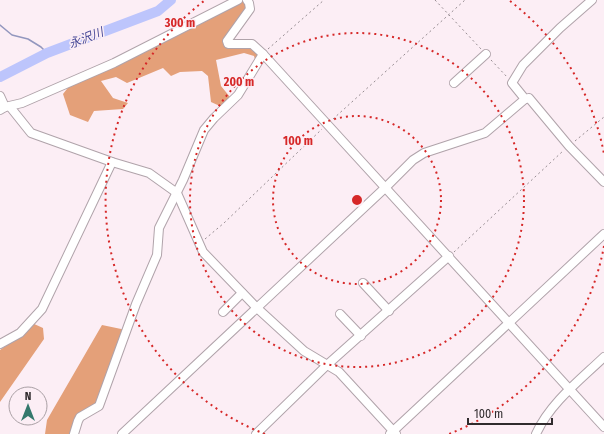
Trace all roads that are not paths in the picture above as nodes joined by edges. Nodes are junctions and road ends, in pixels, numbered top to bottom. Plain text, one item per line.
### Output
1 (238, 0) edge
2 (247, 0) edge
3 (592, 0) edge
4 (263, 54) junction
5 (486, 54) road end
6 (454, 83) dead end
7 (0, 96) edge
8 (525, 99) junction
9 (5, 109) edge
10 (112, 162) junction
11 (604, 182) edge
12 (386, 187) junction
13 (177, 193) junction
14 (604, 234) edge
15 (449, 256) junction
16 (363, 283) dead end
17 (242, 293) junction
18 (257, 308) junction
19 (389, 311) junction
20 (223, 312) dead end
21 (340, 314) dead end
22 (510, 323) junction
23 (361, 336) junction
24 (0, 344) edge
25 (604, 357) edge
26 (327, 365) junction
27 (570, 389) junction
28 (604, 426) edge
29 (393, 433) edge
30 (74, 434) edge
31 (122, 434) edge
32 (256, 434) edge
33 (536, 434) edge

1 - 9 street
2 - 4 street
3 - 8 street
4 - 12 street
4 - 13 street
5 - 6 street
7 - 9 street
8 - 11 street
8 - 12 street
9 - 10 street
10 - 13 street
10 - 24 street
12 - 15 street
12 - 18 street
13 - 17 street
13 - 30 street
14 - 22 street
15 - 19 street
15 - 22 street
16 - 19 street
17 - 18 street
17 - 20 street
18 - 26 street
18 - 31 street
19 - 23 street
21 - 23 street
22 - 27 street
22 - 29 street
23 - 26 street
25 - 27 street
26 - 29 street
26 - 32 street
27 - 28 street
27 - 33 street

